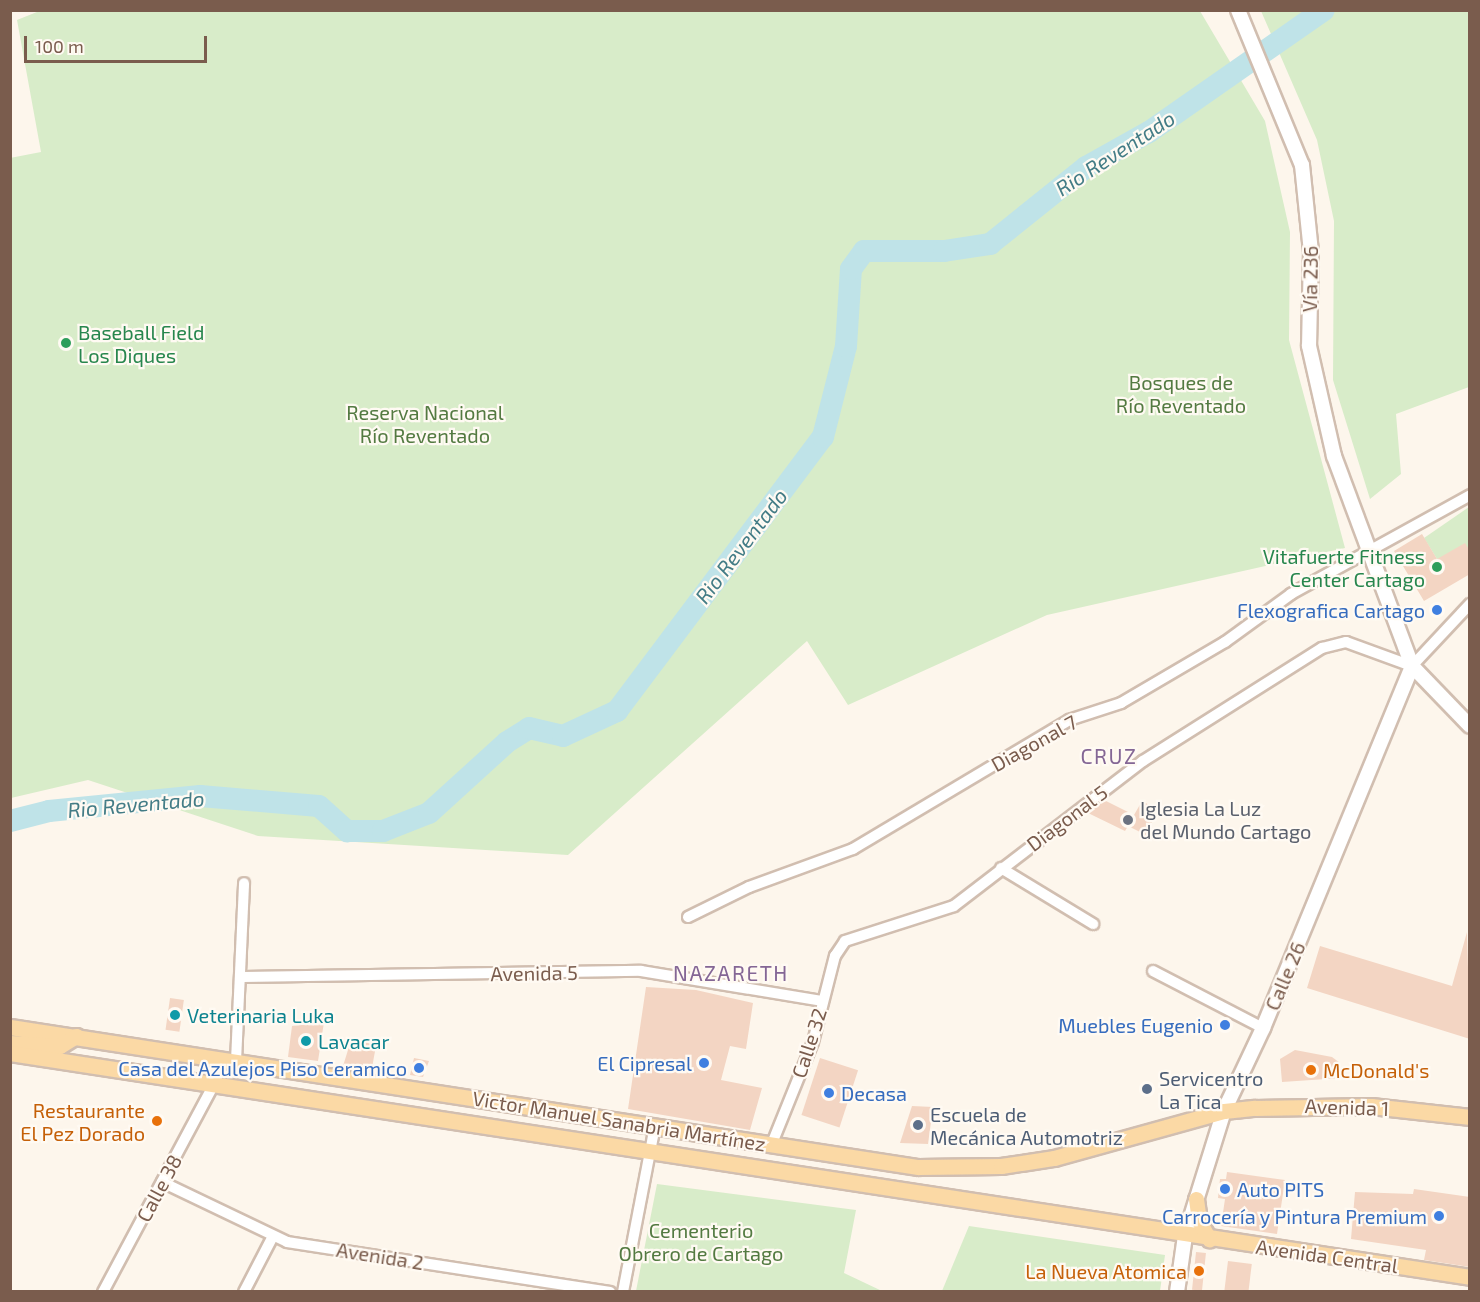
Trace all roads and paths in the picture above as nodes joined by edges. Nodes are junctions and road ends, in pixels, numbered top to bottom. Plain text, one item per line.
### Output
1 (1239, 11) edge
2 (1470, 495) edge
3 (1371, 550) junction
4 (1470, 604) edge
5 (1412, 666) junction
6 (1470, 726) edge
7 (1001, 868) junction
8 (244, 882) dead end
9 (688, 917) dead end
10 (1093, 924) dead end
11 (845, 941) joint
12 (1153, 971) dead end
13 (243, 977) junction
14 (822, 1001) junction
15 (10, 1027) edge
16 (1263, 1028) junction
17 (76, 1036) junction
18 (10, 1043) edge
19 (10, 1053) edge
20 (236, 1061) junction
21 (214, 1084) junction
22 (1224, 1111) junction
23 (1470, 1117) edge
24 (633, 1123) junction
25 (655, 1126) junction
26 (771, 1146) junction
27 (627, 1149) junction
28 (651, 1152) junction
29 (162, 1182) junction
30 (1196, 1199) junction
31 (1185, 1236) junction
32 (272, 1238) junction
33 (1209, 1239) junction
34 (1470, 1276) edge
35 (103, 1292) edge
36 (244, 1292) edge
37 (610, 1292) edge
38 (623, 1292) edge
39 (1177, 1292) edge

1 - 3 main road, Vía 236
2 - 3 street, Diagonal 7
3 - 5 main road, Vía 236
3 - 9 street, Diagonal 7
4 - 5 street
5 - 6 main road
5 - 7 street, Diagonal 5
5 - 16 main road, Calle 26
7 - 10 street
7 - 11 street, Diagonal 5
8 - 13 street
11 - 14 street, Calle 32
12 - 16 street
13 - 14 street, Avenida 5
13 - 20 street
14 - 26 street, Calle 32
15 - 17 main road, Victor Manuel Sanabria Martínez
16 - 22 main road, Calle 26
17 - 18 main road
17 - 20 main road, Victor Manuel Sanabria Martínez
19 - 21 main road, Victor Manuel Sanabria Martínez
20 - 24 main road, Victor Manuel Sanabria Martínez
21 - 27 main road, Victor Manuel Sanabria Martínez
21 - 29 street, Calle 38
22 - 23 main road, Avenida 1
22 - 26 main road, Victor Manuel Sanabria Martínez
22 - 30 main road, Calle 26
24 - 25 main road, Victor Manuel Sanabria Martínez
24 - 27 main road
25 - 26 main road, Victor Manuel Sanabria Martínez
25 - 28 street
27 - 28 main road, Victor Manuel Sanabria Martínez
28 - 31 main road, Victor Manuel Sanabria Martínez
28 - 38 street
29 - 32 street, Avenida 2
29 - 35 street, Calle 38
30 - 31 main road, Calle 26
30 - 33 main road
31 - 33 main road, Avenida Central
31 - 39 main road, Calle 26
32 - 36 street
32 - 37 street, Avenida 2
33 - 34 main road, Avenida Central

